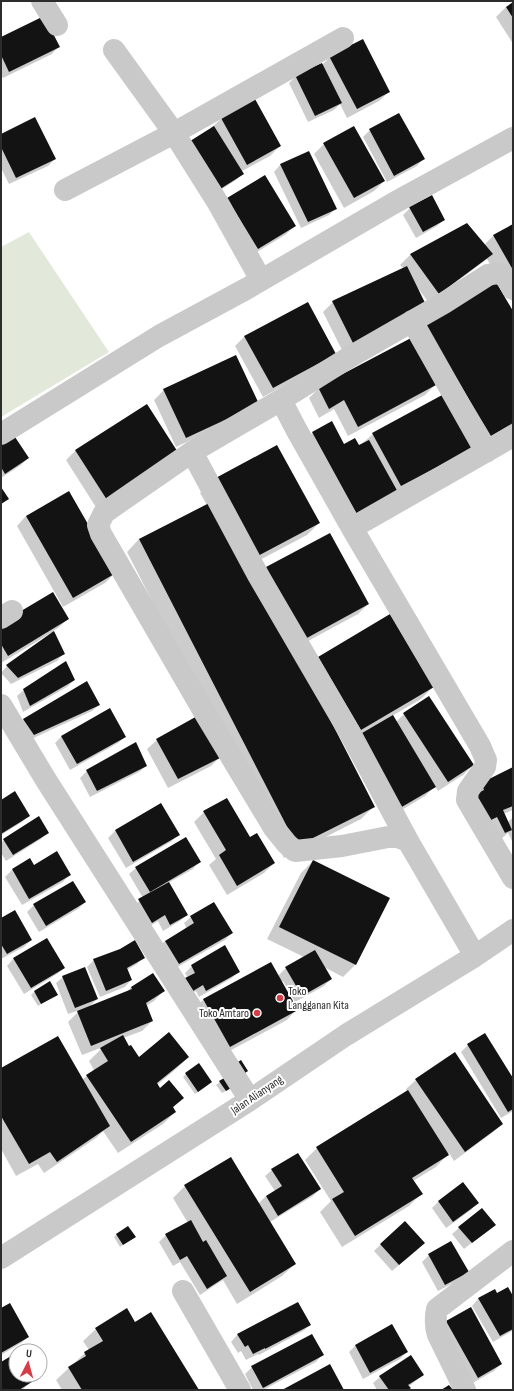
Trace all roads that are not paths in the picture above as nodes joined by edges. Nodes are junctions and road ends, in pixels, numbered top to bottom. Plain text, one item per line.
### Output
1 (42, 1) edge
2 (57, 25) dead end
3 (343, 38) dead end
4 (114, 50) dead end
5 (174, 133) junction
6 (513, 138) edge
7 (65, 190) dead end
8 (261, 280) junction
9 (513, 288) edge
10 (412, 321) junction
11 (282, 400) junction
12 (1, 434) edge
13 (513, 436) edge
14 (192, 452) junction
15 (486, 452) junction
16 (352, 528) junction
17 (1, 705) edge
18 (408, 841) junction
19 (513, 878) edge
20 (513, 930) edge
21 (475, 956) junction
22 (250, 1100) junction
23 (513, 1251) edge
24 (1, 1258) edge
25 (183, 1290) dead end
26 (240, 1390) edge
27 (465, 1390) edge

1 - 2 street
3 - 5 street
4 - 5 street
5 - 7 street
5 - 8 street
6 - 8 street
8 - 12 street
9 - 10 street
10 - 11 street
10 - 15 street
11 - 14 street
11 - 16 street
13 - 15 street
14 - 18 street
14 - 18 street
15 - 16 street
16 - 19 street
17 - 22 street
18 - 21 street
20 - 21 street, Jalan Alianyang
21 - 22 street, Jalan Alianyang
22 - 24 street, Jalan Alianyang
23 - 27 street
25 - 26 street

